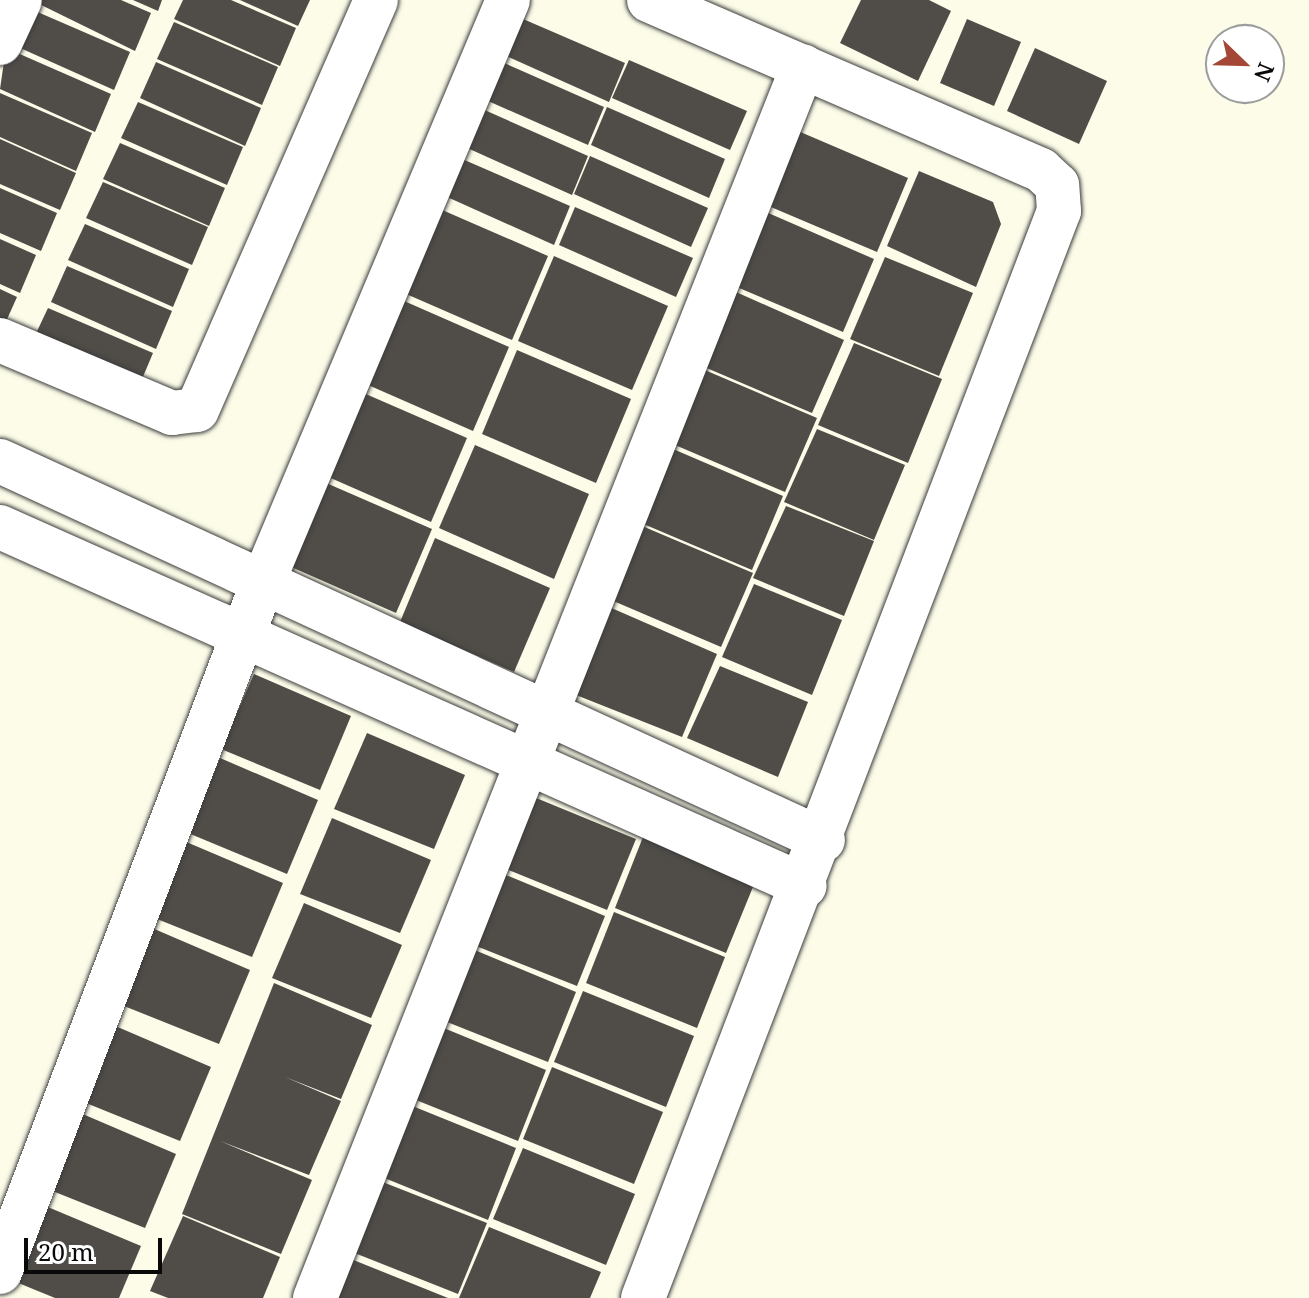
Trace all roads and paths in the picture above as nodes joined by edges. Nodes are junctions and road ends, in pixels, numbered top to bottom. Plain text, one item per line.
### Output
1 (20, 0) edge
2 (376, 0) edge
3 (508, 0) edge
4 (649, 0) edge
5 (0, 43) edge
6 (803, 66) junction
7 (0, 340) edge
8 (0, 461) edge
9 (0, 527) edge
10 (263, 582) junction
11 (245, 637) junction
12 (547, 712) junction
13 (527, 761) junction
14 (823, 840) junction
15 (805, 886) junction
16 (0, 1272) edge
17 (315, 1298) edge
18 (643, 1298) edge

1 - 5 street
2 - 7 street
3 - 10 street
4 - 6 street
6 - 12 street
6 - 14 street
8 - 10 street
9 - 11 street
10 - 11 street
10 - 12 street
11 - 13 street
11 - 16 street
12 - 13 street
12 - 14 street
13 - 15 street
13 - 17 street
14 - 15 street
15 - 18 street

